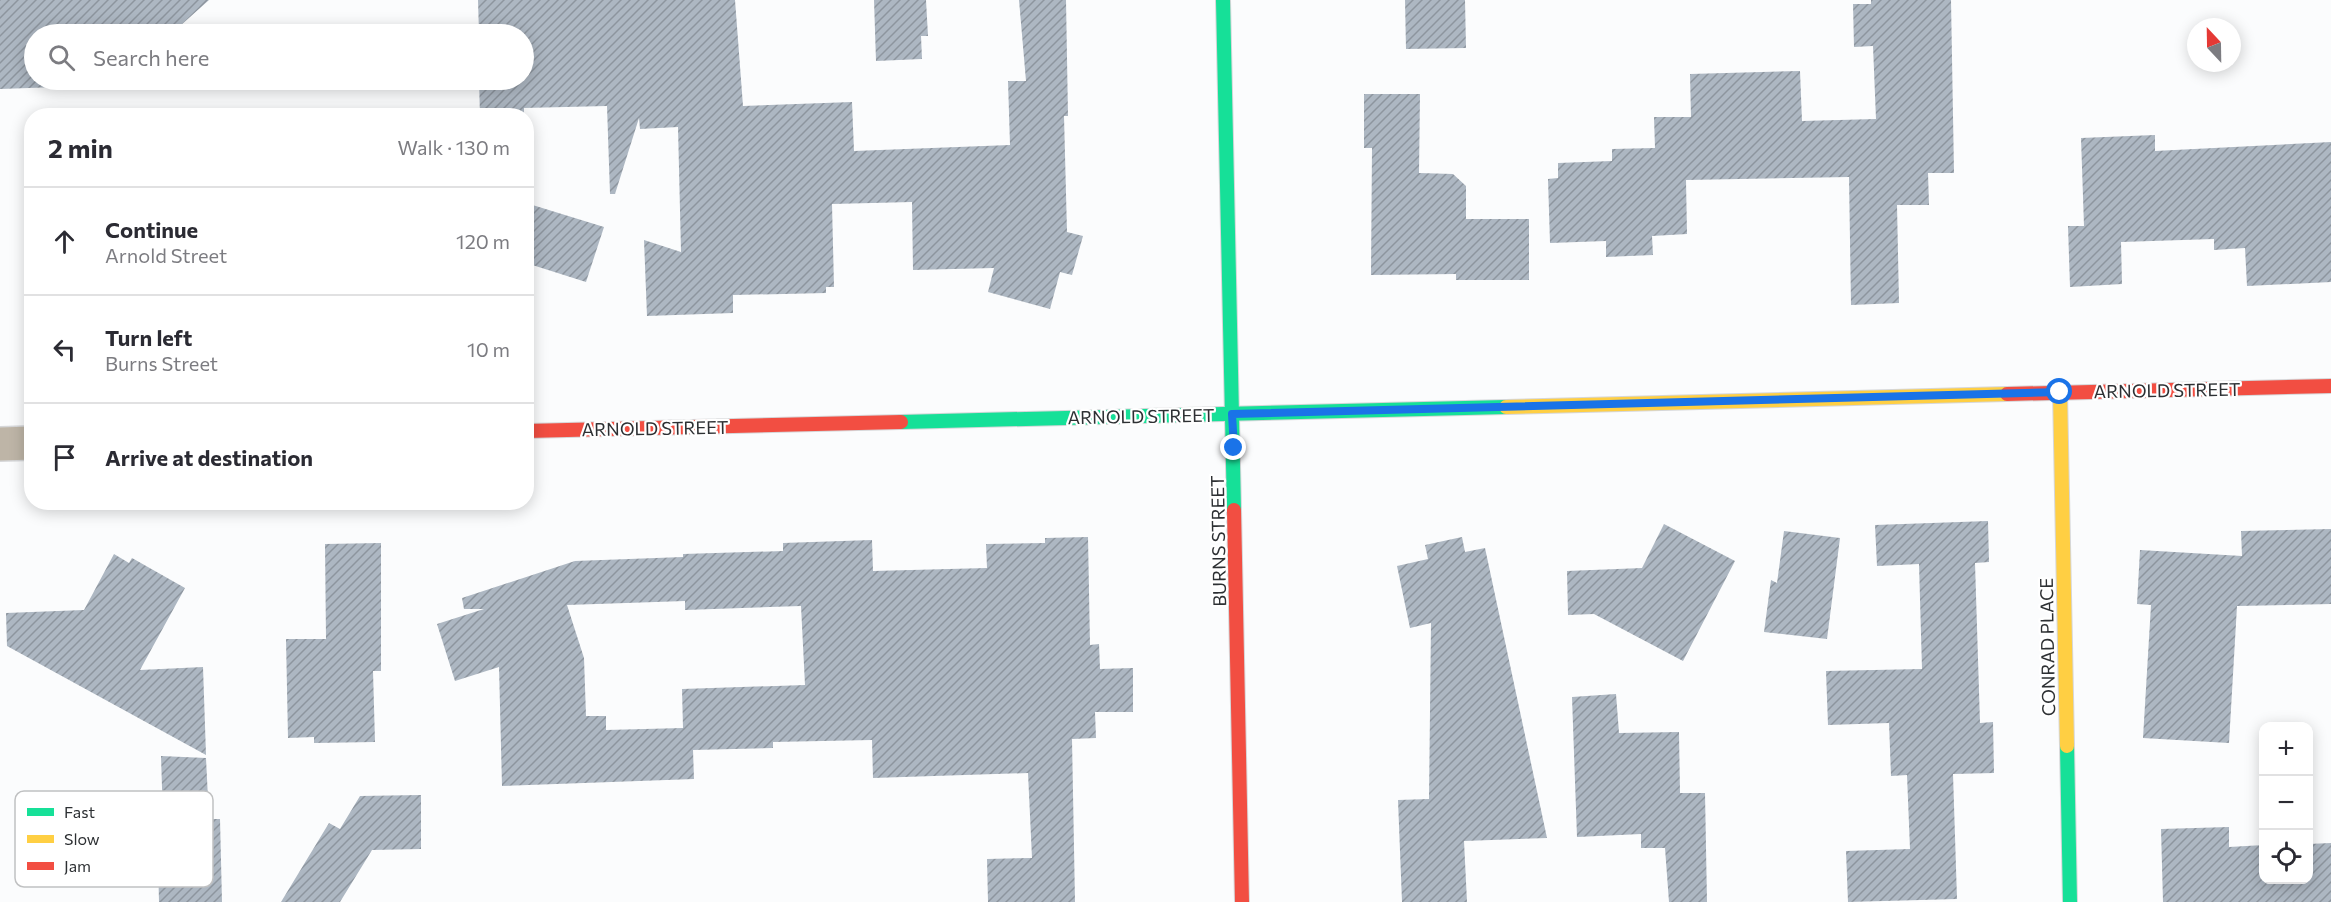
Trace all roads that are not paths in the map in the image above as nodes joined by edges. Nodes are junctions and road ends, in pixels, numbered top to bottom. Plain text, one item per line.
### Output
1 (1223, 0) edge
2 (2331, 386) edge
3 (2060, 392) junction
4 (1232, 414) junction
5 (534, 431) edge
6 (24, 443) edge
7 (0, 444) edge
8 (1242, 902) edge
9 (2070, 902) edge

1 - 4 street, BURNS STREET
2 - 3 street, ARNOLD STREET
3 - 4 street, ARNOLD STREET
3 - 9 street, CONRAD PLACE
4 - 5 street, ARNOLD STREET
4 - 8 street, BURNS STREET
6 - 7 street

